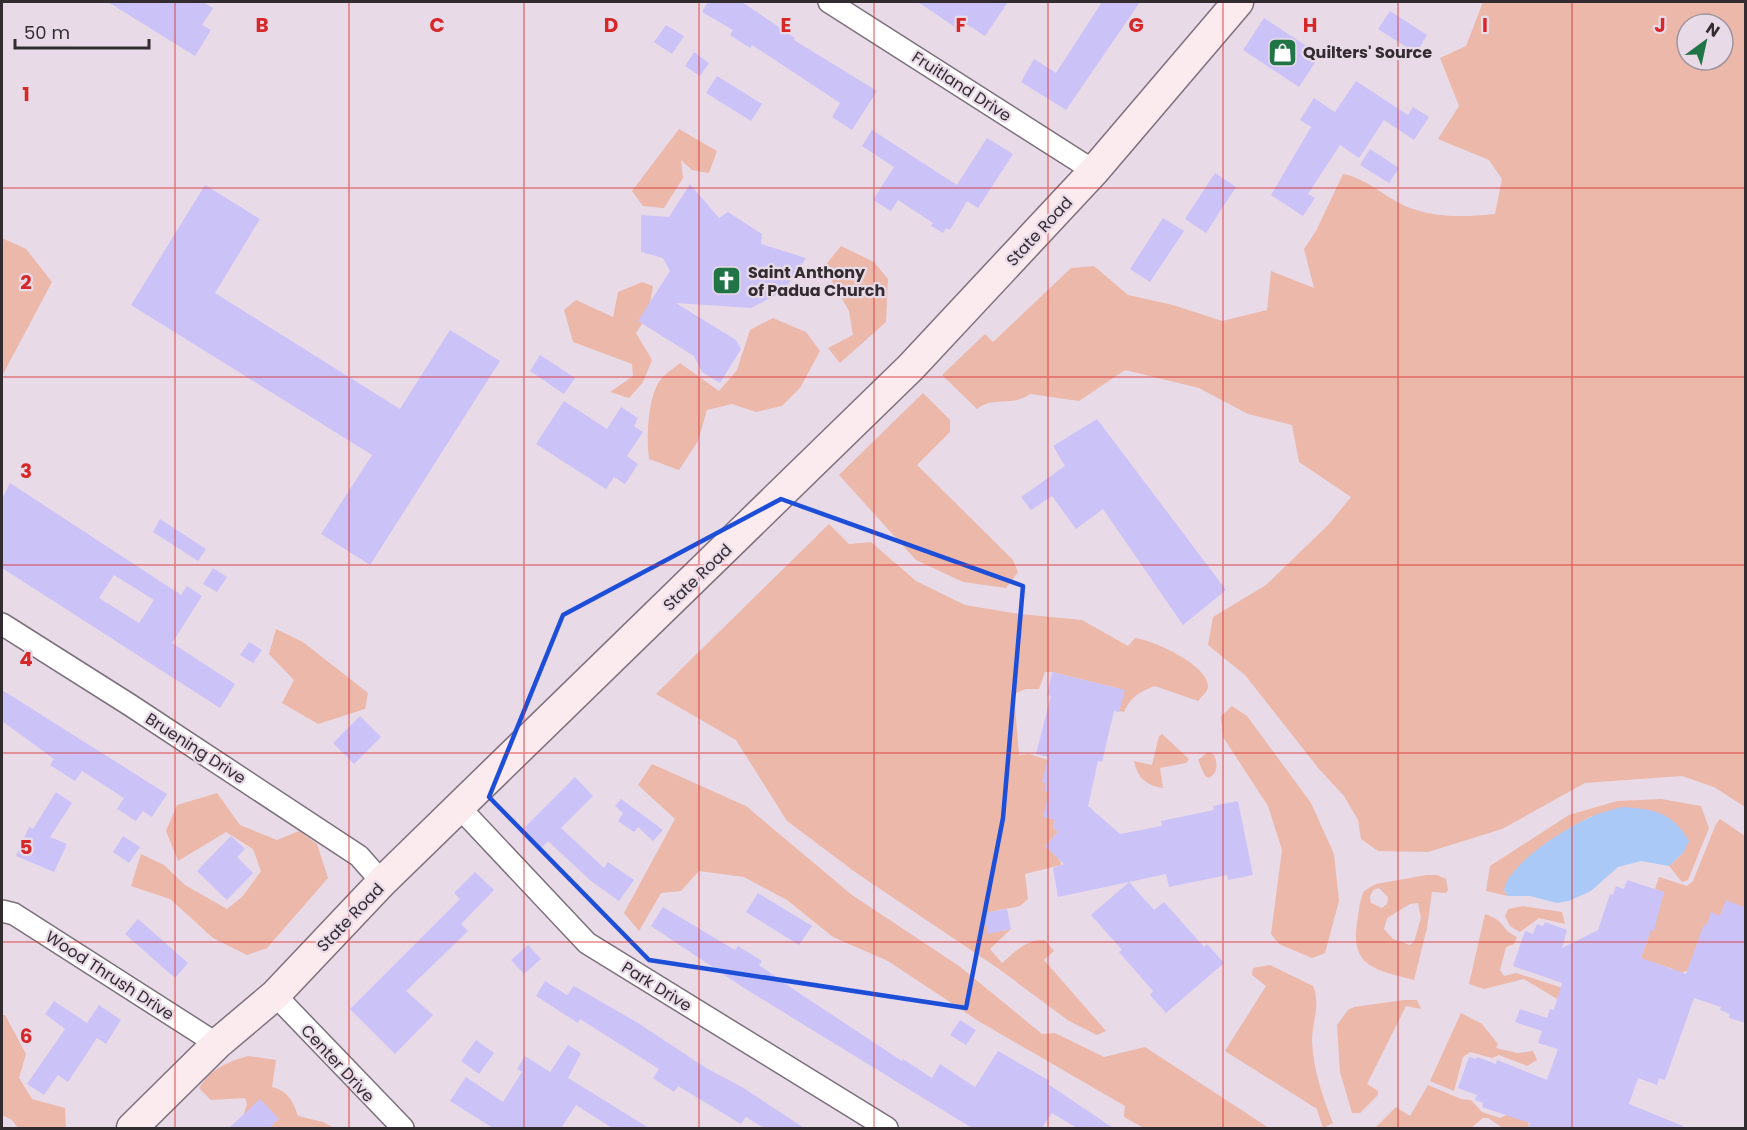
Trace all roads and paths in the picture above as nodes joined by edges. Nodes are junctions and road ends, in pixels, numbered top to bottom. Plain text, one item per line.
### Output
1 (829, 2) edge
2 (1238, 2) edge
3 (1094, 171) junction
4 (2, 624) edge
5 (459, 807) junction
6 (382, 882) junction
7 (2, 911) edge
8 (275, 995) junction
9 (217, 1044) junction
10 (132, 1128) edge
11 (403, 1128) edge
12 (887, 1128) edge

1 - 3 street, Fruitland Drive
2 - 3 main road, State Road
3 - 5 main road, State Road
4 - 6 street, Bruening Drive
5 - 6 main road, State Road
5 - 12 street, Park Drive
6 - 8 main road, State Road
7 - 9 street, Wood Thrush Drive
8 - 9 main road, State Road
8 - 11 street, Center Drive
9 - 10 main road, State Road

